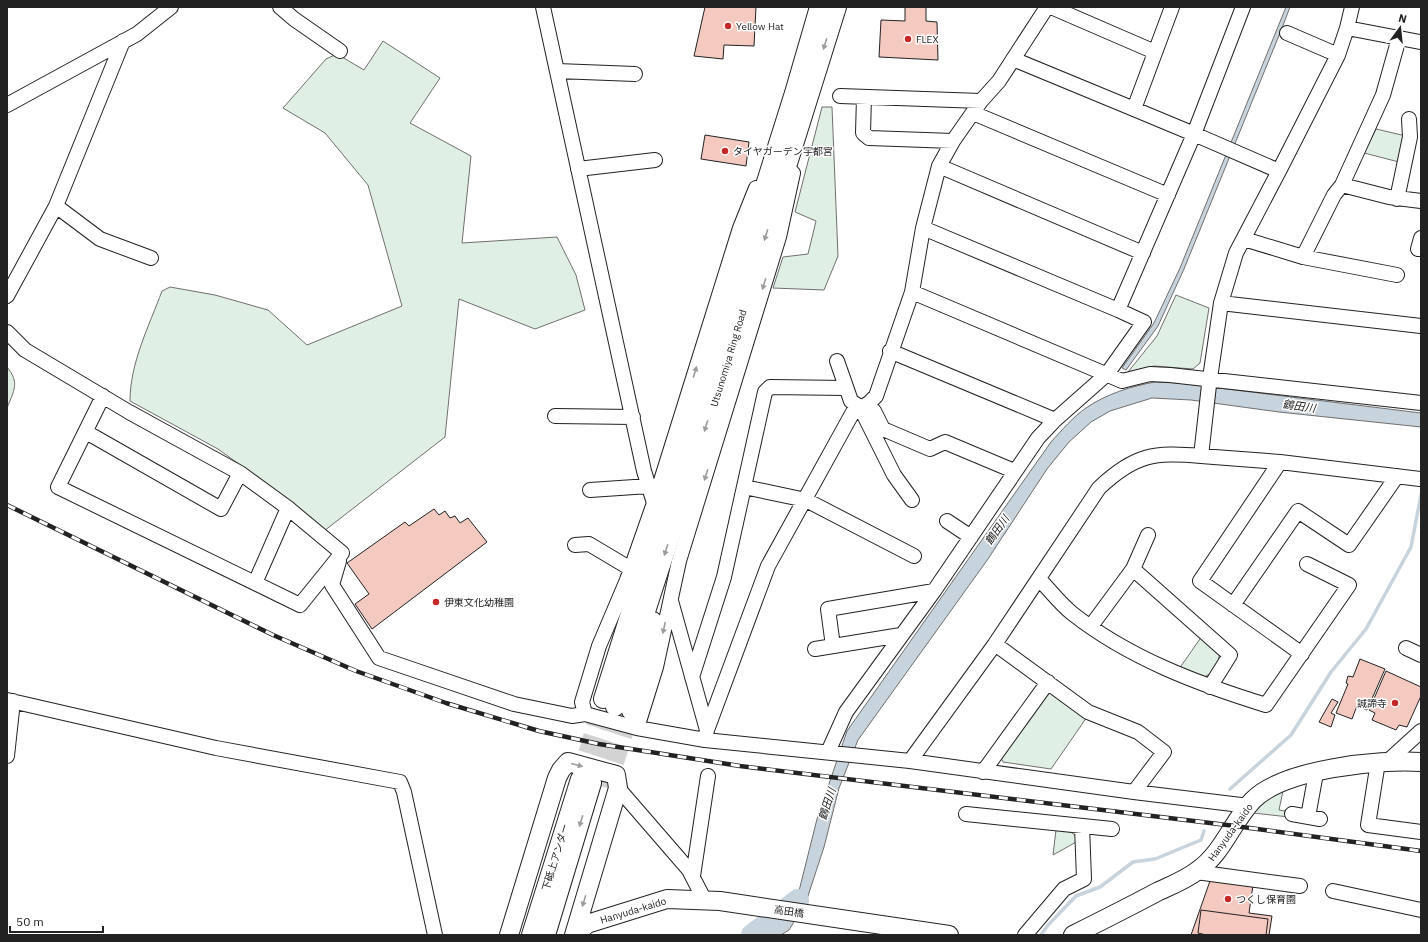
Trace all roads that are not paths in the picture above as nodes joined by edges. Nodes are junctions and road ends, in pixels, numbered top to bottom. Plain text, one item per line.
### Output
1 (171, 7) edge
2 (280, 7) edge
3 (543, 7) edge
4 (819, 7) edge
5 (837, 7) edge
6 (1047, 7) edge
7 (1051, 7) edge
8 (1172, 7) edge
9 (1243, 7) edge
10 (1352, 7) edge
11 (1347, 28) junction
12 (1287, 33) dead end
13 (1399, 38) junction
14 (123, 41) junction
15 (1420, 42) dead end
16 (340, 51) dead end
17 (1155, 52) junction
18 (1338, 55) junction
19 (1013, 59) junction
20 (557, 71) junction
21 (635, 74) dead end
22 (802, 95) junction
23 (840, 96) dead end
24 (864, 97) junction
25 (981, 101) junction
26 (7, 105) edge
27 (1134, 109) junction
28 (973, 113) junction
29 (1409, 119) dead end
30 (1194, 134) junction
31 (953, 141) junction
32 (655, 160) dead end
33 (939, 166) junction
34 (578, 169) junction
35 (1279, 171) junction
36 (1342, 185) junction
37 (1168, 195) junction
38 (1398, 199) junction
39 (1421, 201) edge
40 (56, 206) junction
41 (924, 228) junction
42 (1421, 238) edge
43 (1244, 239) junction
44 (1421, 249) edge
45 (1143, 253) junction
46 (1303, 257) junction
47 (151, 258) dead end
48 (1397, 274) dead end
49 (912, 292) junction
50 (7, 296) edge
51 (1221, 303) junction
52 (1118, 310) junction
53 (1421, 326) edge
54 (7, 332) edge
55 (890, 351) junction
56 (837, 361) dead end
57 (1107, 374) junction
58 (1209, 382) junction
59 (846, 388) junction
60 (103, 396) junction
61 (1421, 403) edge
62 (860, 407) junction
63 (555, 416) dead end
64 (633, 418) junction
65 (1055, 420) junction
66 (86, 432) junction
67 (1201, 456) junction
68 (1280, 462) junction
69 (1014, 471) junction
70 (240, 473) junction
71 (1397, 476) junction
72 (1420, 479) dead end
73 (649, 486) junction
74 (744, 487) junction
75 (590, 490) dead end
76 (806, 500) junction
77 (912, 500) dead end
78 (654, 503) junction
79 (288, 508) junction
80 (947, 521) dead end
81 (1148, 535) dead end
82 (971, 537) junction
83 (575, 545) dead end
84 (342, 553) junction
85 (914, 556) dead end
86 (1307, 564) dead end
87 (631, 569) junction
88 (1133, 569) junction
89 (1038, 579) junction
90 (255, 583) junction
91 (646, 587) junction
92 (934, 591) junction
93 (671, 600) junction
94 (1233, 605) junction
95 (1091, 626) junction
96 (901, 635) junction
97 (995, 644) junction
98 (833, 646) junction
99 (1406, 648) dead end
100 (815, 649) dead end
101 (1302, 654) junction
102 (1421, 655) edge
103 (692, 677) junction
104 (1048, 682) junction
105 (1210, 687) junction
106 (10, 701) edge
107 (611, 710) junction
108 (1421, 731) edge
109 (706, 735) junction
110 (832, 752) junction
111 (7, 756) edge
112 (910, 761) junction
113 (1383, 762) junction
114 (1421, 762) edge
115 (983, 772) junction
116 (1316, 773) junction
117 (708, 776) dead end
118 (593, 783) junction
119 (1134, 792) junction
120 (1249, 806) junction
121 (966, 814) dead end
122 (1292, 814) dead end
123 (1082, 826) junction
124 (1112, 829) dead end
125 (1421, 832) edge
126 (1196, 872) junction
127 (693, 876) junction
128 (1300, 886) dead end
129 (1333, 891) dead end
130 (704, 899) junction
131 (768, 908) joint
132 (1421, 910) edge
133 (435, 935) edge
134 (509, 935) edge
135 (520, 935) edge
136 (531, 935) edge
137 (546, 935) edge
138 (561, 935) edge
139 (574, 935) edge
140 (949, 935) edge
141 (1025, 935) edge
142 (1073, 935) edge

1 - 14 street
2 - 16 street
3 - 20 street
4 - 22 main road, Utsunomiya Ring Road
5 -> 22 main road, Utsunomiya Ring Road
6 - 19 street
7 - 17 street
8 - 17 street
9 - 30 street
10 - 11 street
11 - 13 street
11 - 18 street
12 - 18 street
13 - 15 street
13 - 36 street
14 - 26 street
14 - 40 street
17 - 27 street
18 - 35 street
19 - 25 street
19 - 27 street
20 - 21 street
20 - 34 street
78 -> 22 street
22 - 91 main road, Utsunomiya Ring Road
22 -> 93 street
23 - 24 street
24 - 25 street
24 - 31 street
25 - 28 street
27 - 30 street
28 - 31 street
28 - 37 street
29 - 38 street
30 - 35 street
30 - 37 street
31 - 33 street
32 - 34 street
33 - 41 street
33 - 45 street
34 - 64 street
35 - 43 street
36 - 38 street
36 - 46 street
37 - 45 street
38 - 39 street
40 - 47 street
40 - 50 street
41 - 49 street
41 - 52 street
42 - 44 street
43 - 46 street
43 - 51 street
45 - 52 street
46 - 48 street
49 - 55 street
49 - 57 street
51 - 53 street
51 - 58 street
52 - 57 street
54 - 60 street
55 - 62 street
55 - 65 street
56 - 59 street
57 - 58 street
57 - 65 street
58 - 61 street
58 - 67 street
59 - 62 street
59 - 74 street
60 - 66 street
60 - 70 street
62 - 69 street
62 - 76 street
62 - 77 street
63 - 64 street
64 - 73 street
65 - 69 street
66 - 70 street
66 - 90 street
67 - 68 street
67 - 89 street
68 - 71 street
68 - 94 street
69 - 82 street
70 - 79 street
71 - 72 street
71 - 94 street
73 - 75 street
73 - 78 street
74 - 76 street
74 - 103 street
76 - 85 street
76 - 109 street
78 - 87 street
79 - 84 street
79 - 90 street
80 - 82 street
81 - 88 street
82 - 92 street
83 - 87 street
84 - 90 street
84 - 107 street
86 - 101 street
87 - 107 street
88 - 95 street
88 - 105 street
89 - 95 street
89 - 97 street
91 - 107 main road, Utsunomiya Ring Road
91 - 107 main road
92 - 96 street
92 - 98 street
93 - 103 street
93 -> 107 street
94 - 101 street
95 - 105 street
96 - 98 street
96 - 110 street
97 - 104 street
97 - 112 street
98 - 100 street
99 - 102 street
101 - 105 street
103 - 109 street
104 - 115 street
104 - 119 street
106 - 111 street
106 - 133 street
107 - 109 street
108 - 113 street
109 - 110 street
110 - 112 street
112 - 115 street
113 - 114 main road, Hanyuda-kaido
113 - 116 main road, Hanyuda-kaido
113 - 125 street
115 - 119 street
116 - 120 main road, Hanyuda-kaido
116 - 122 street
117 - 127 street
118 - 127 street
134 -> 118 main road
118 - 135 main road
118 - 136 main road, 下砥上アンダー
118 -> 137 main road, 下砥上アンダー
118 - 138 main road
118 -> 139 main road
119 - 120 street
120 - 126 main road, Hanyuda-kaido
121 - 123 street
123 - 124 street
123 - 141 street
126 - 128 street
126 - 142 main road, Hanyuda-kaido
127 - 130 street
129 - 132 street
130 - 131 main road, Hanyuda-kaido
130 - 139 main road, Hanyuda-kaido
131 - 140 main road, 高田橋

